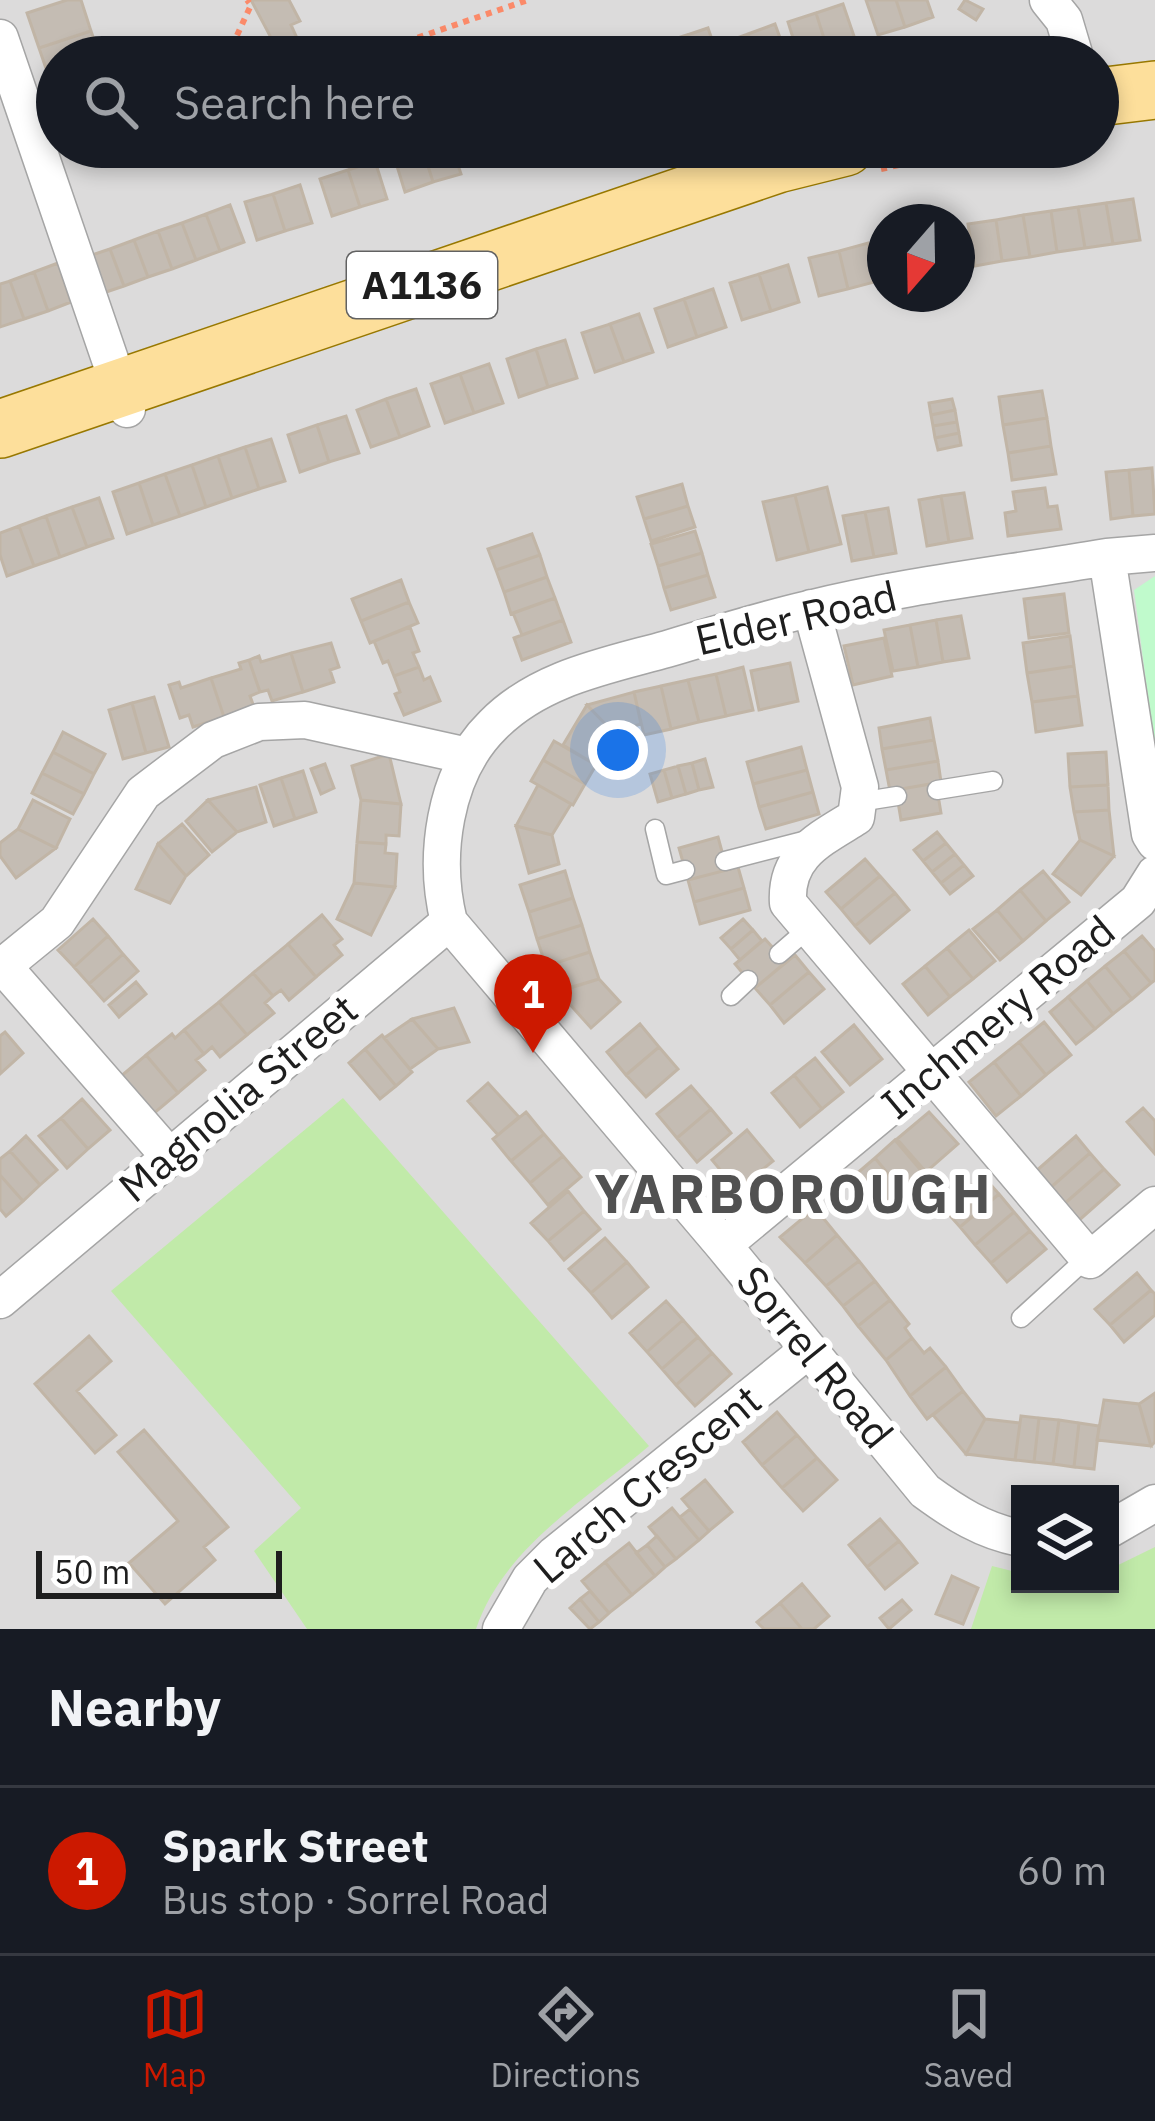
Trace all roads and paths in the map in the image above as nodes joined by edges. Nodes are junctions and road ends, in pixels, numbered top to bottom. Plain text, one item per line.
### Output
1 (247, 0) edge
2 (528, 0) edge
3 (1048, 0) edge
4 (237, 36) edge
5 (423, 36) edge
6 (1069, 36) edge
7 (0, 38) edge
8 (1155, 90) edge
9 (1119, 94) edge
10 (12, 111) edge
11 (766, 168) edge
12 (123, 400) junction
13 (0, 429) edge
14 (1155, 554) edge
15 (1107, 557) junction
16 (811, 608) junction
17 (469, 756) junction
18 (993, 781) dead end
19 (937, 790) dead end
20 (897, 796) dead end
21 (859, 802) junction
22 (655, 829) dead end
23 (827, 835) junction
24 (1155, 842) edge
25 (724, 860) dead end
26 (686, 870) dead end
27 (1155, 874) edge
28 (449, 922) junction
29 (809, 928) junction
30 (778, 954) dead end
31 (2, 966) edge
32 (748, 980) dead end
33 (731, 996) dead end
34 (930, 1073) junction
35 (168, 1155) junction
36 (1155, 1205) edge
37 (723, 1245) junction
38 (1088, 1257) junction
39 (0, 1300) edge
40 (1021, 1318) dead end
41 (808, 1350) junction
42 (1155, 1503) edge
43 (1119, 1524) edge
44 (1011, 1536) edge
45 (501, 1629) edge

1 - 4 path
2 - 5 path
3 - 6 street
7 - 10 street
8 - 9 main road
10 - 12 street
11 - 12 main road, A1136
12 - 13 main road, A1136
14 - 15 street, Elder Road
15 - 16 street, Elder Road
15 - 24 street
16 - 17 street, Elder Road
16 - 21 street
17 - 28 street, Elder Road
17 - 31 street
18 - 19 lane
20 - 21 lane
21 - 23 street
22 - 26 lane
23 - 25 lane
23 - 29 street
27 - 34 street, Inchmery Road
28 - 35 street, Magnolia Street
28 - 37 street, Sorrel Road
29 - 30 lane
29 - 34 street
31 - 35 street
32 - 33 lane
34 - 37 street, Inchmery Road
34 - 38 street
35 - 39 street, Magnolia Street
36 - 38 street
37 - 41 street, Sorrel Road
38 - 40 lane
41 - 44 street, Sorrel Road
41 - 45 street, Larch Crescent
42 - 43 street

